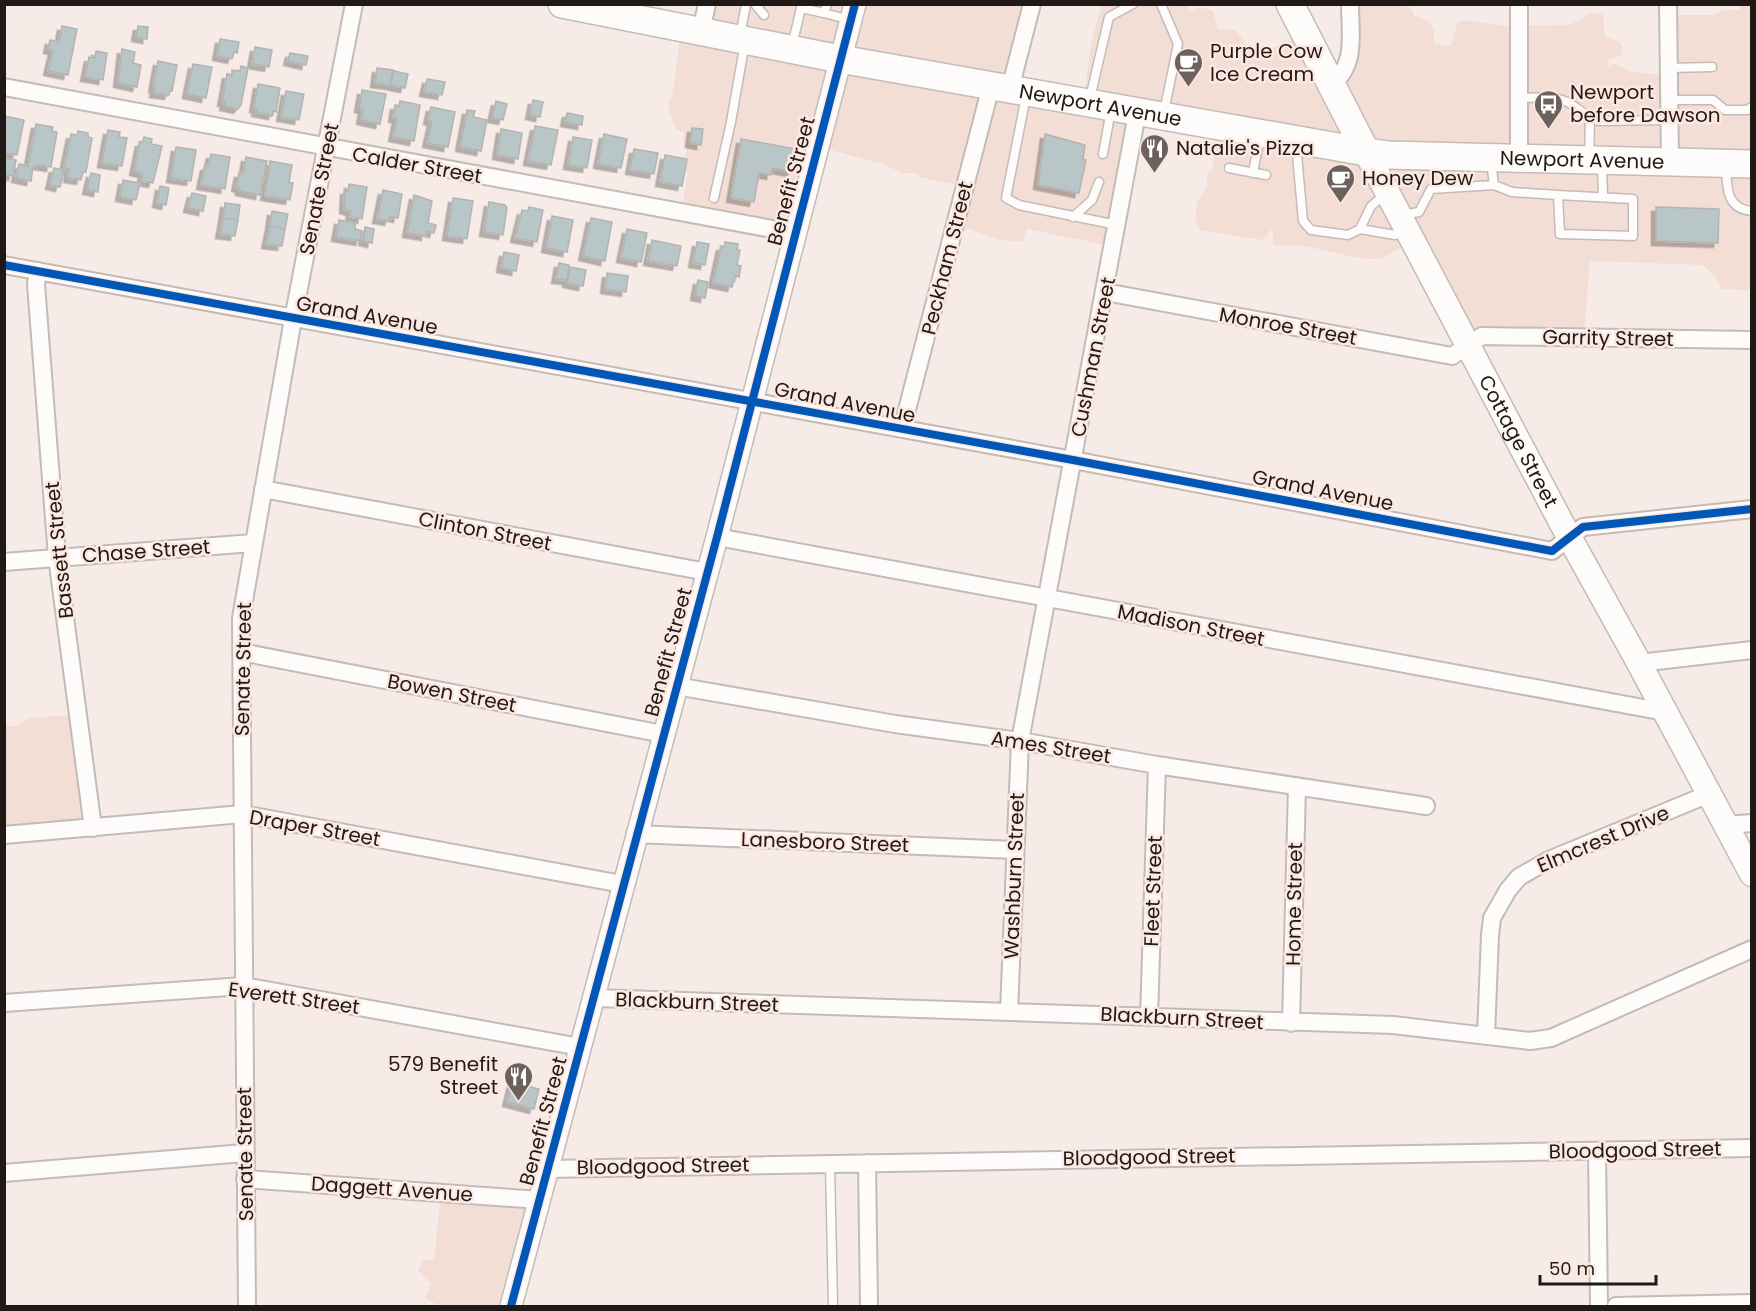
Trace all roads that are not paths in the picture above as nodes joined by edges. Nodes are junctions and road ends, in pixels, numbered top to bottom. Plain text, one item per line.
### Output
1 (354, 4) edge
2 (562, 4) edge
3 (707, 4) edge
4 (746, 4) edge
5 (756, 4) edge
6 (1032, 4) edge
7 (1133, 4) edge
8 (1161, 4) edge
9 (1290, 4) edge
10 (1350, 4) edge
11 (1519, 4) edge
12 (1668, 4) edge
13 (790, 6) edge
14 (800, 6) edge
15 (826, 9) edge
16 (853, 12) edge
17 (764, 15) dead end
18 (788, 19) dead end
19 (798, 21) junction
20 (701, 31) junction
21 (742, 40) junction
22 (791, 50) junction
23 (840, 59) junction
24 (1712, 66) dead end
25 (1669, 68) junction
26 (1332, 84) junction
27 (4, 87) edge
28 (1009, 90) junction
29 (1519, 98) junction
30 (1669, 100) junction
31 (1752, 107) edge
32 (1125, 111) junction
33 (1590, 119) junction
34 (1669, 120) junction
35 (1260, 135) junction
36 (1295, 141) junction
37 (327, 148) junction
38 (1366, 152) junction
39 (1103, 154) dead end
40 (1491, 158) junction
41 (1520, 159) junction
42 (1596, 161) junction
43 (1670, 162) junction
44 (1739, 164) edge
45 (1229, 168) dead end
46 (1253, 173) junction
47 (1266, 175) dead end
48 (1099, 182) dead end
49 (1494, 185) junction
50 (1387, 193) junction
51 (1558, 195) junction
52 (1603, 197) junction
53 (714, 198) dead end
54 (1752, 211) edge
55 (1073, 217) junction
56 (1403, 223) junction
57 (1117, 225) junction
58 (1360, 229) junction
59 (795, 233) junction
60 (4, 265) edge
61 (38, 271) junction
62 (1105, 292) junction
63 (293, 319) junction
64 (1752, 340) edge
65 (1468, 346) junction
66 (750, 401) junction
67 (902, 429) junction
68 (1073, 460) junction
69 (263, 489) junction
70 (1752, 509) edge
71 (717, 537) junction
72 (1570, 538) junction
73 (253, 543) junction
74 (57, 557) junction
75 (4, 562) edge
76 (707, 572) junction
77 (1047, 598) junction
78 (1752, 650) edge
79 (241, 652) junction
80 (1640, 663) junction
81 (676, 686) junction
82 (1665, 712) junction
83 (663, 734) junction
84 (1020, 741) junction
85 (1157, 765) junction
86 (1297, 786) junction
87 (1709, 794) junction
88 (1426, 806) dead end
89 (242, 814) junction
90 (1752, 823) edge
91 (1726, 825) junction
92 (93, 828) junction
93 (635, 834) junction
94 (4, 836) edge
95 (1014, 850) junction
96 (1752, 874) edge
97 (622, 884) junction
98 (1752, 950) edge
99 (243, 986) junction
100 (594, 998) junction
101 (4, 1003) edge
102 (1009, 1012) junction
103 (1149, 1017) junction
104 (1291, 1023) junction
105 (1486, 1036) junction
106 (580, 1047) junction
107 (1752, 1148) edge
108 (1597, 1151) junction
109 (244, 1153) junction
110 (830, 1163) junction
111 (867, 1163) junction
112 (547, 1168) junction
113 (4, 1173) edge
114 (245, 1179) junction
115 (540, 1200) junction
116 (1752, 1303) edge
117 (247, 1306) edge
118 (511, 1306) edge
119 (833, 1306) edge
120 (869, 1306) edge
121 (1599, 1306) edge
122 (1616, 1306) edge

1 - 37 street, Senate Street
2 - 20 main road, Newport Avenue
3 - 20 street
4 - 21 lane
5 - 17 lane
6 - 28 street, Peckham Street
7 - 32 lane
8 - 32 lane
9 - 26 main road, Cottage Street
10 - 26 street
11 - 29 street
12 - 25 street
13 - 14 lane
14 - 15 lane
14 - 19 lane
15 - 16 lane
16 - 23 street, Benefit Street
18 - 19 lane
19 - 22 lane
20 - 21 main road, Newport Avenue
21 - 22 main road, Newport Avenue
21 - 53 lane
22 - 23 main road, Newport Avenue
23 - 28 main road, Newport Avenue
23 - 59 street, Benefit Street
24 - 25 lane
25 - 30 street
26 - 38 main road, Cottage Street
27 - 37 street, Calder Street
28 - 32 main road, Newport Avenue
28 - 55 lane
28 - 67 street, Peckham Street
29 - 33 lane
29 - 41 street
30 - 31 lane
30 - 34 street
32 - 35 main road, Newport Avenue
32 - 39 lane
32 - 57 street, Cushman Street
33 - 34 lane
33 - 42 lane
34 - 43 street
35 - 36 main road, Newport Avenue
35 - 46 lane
36 - 38 main road, Newport Avenue
36 - 58 lane
37 - 59 street, Calder Street
37 - 63 street, Senate Street
38 - 40 main road, Newport Avenue
38 - 50 main road, Cottage Street
40 - 41 main road, Newport Avenue
40 - 49 lane
41 - 42 main road, Newport Avenue
42 - 43 main road, Newport Avenue
42 - 52 lane
43 - 44 main road, Newport Avenue
44 - 54 lane
45 - 46 lane
46 - 47 lane
48 - 55 lane
49 - 51 lane
49 - 56 lane
50 - 56 main road, Cottage Street
50 - 58 lane
51 - 52 lane
51 - 52 lane
55 - 57 lane
56 - 58 lane
56 - 65 main road, Cottage Street
57 - 62 street, Cushman Street
59 - 66 street, Benefit Street
60 - 61 street, Grand Avenue
61 - 63 street, Grand Avenue
61 - 74 street, Bassett Street
62 - 65 street, Monroe Street
62 - 68 street, Cushman Street
63 - 66 street, Grand Avenue
63 - 69 street, Senate Street
64 - 65 street, Garrity Street
65 - 72 main road, Cottage Street
66 - 67 street, Grand Avenue
66 - 71 street, Benefit Street
67 - 68 street, Grand Avenue
68 - 72 street, Grand Avenue
68 - 77 street, Cushman Street
69 - 73 street, Senate Street
69 - 76 street, Clinton Street
70 - 72 street, Grand Avenue
71 - 76 street, Benefit Street
71 - 77 street, Madison Street
72 - 80 main road, Cottage Street
73 - 74 street, Chase Street
73 - 79 street, Senate Street
74 - 75 street, Chase Street
74 - 92 street, Bassett Street
76 - 81 street, Benefit Street
77 - 82 street, Madison Street
77 - 84 street, Cushman Street
78 - 80 street
79 - 83 street, Bowen Street
79 - 89 street, Senate Street
80 - 82 main road, Cottage Street
81 - 83 street, Benefit Street
81 - 84 street, Ames Street
82 - 87 main road, Cottage Street
83 - 93 street, Benefit Street
84 - 85 street, Ames Street
84 - 95 street, Washburn Street
85 - 86 street, Ames Street
85 - 103 street, Fleet Street
86 - 88 street, Ames Street
86 - 104 street, Home Street
87 - 91 main road, Cottage Street
87 - 105 street, Elmcrest Drive
89 - 92 street, Draper Street
89 - 97 street, Draper Street
89 - 99 street, Senate Street
90 - 91 street
91 - 96 main road, Cottage Street
92 - 94 street, Draper Street
93 - 95 street, Lanesboro Street
93 - 97 street, Benefit Street
95 - 102 street, Washburn Street
97 - 100 street, Benefit Street
98 - 105 street, Blackburn Street
99 - 101 street, Everett Street
99 - 106 street, Everett Street
99 - 109 street, Senate Street
100 - 102 street, Blackburn Street
100 - 106 street, Benefit Street
102 - 103 street, Blackburn Street
103 - 104 street, Blackburn Street
104 - 105 street, Blackburn Street
106 - 112 street, Benefit Street
107 - 108 street, Bloodgood Street
108 - 111 street, Bloodgood Street
108 - 121 street
109 - 113 street
109 - 114 street, Senate Street
110 - 111 street, Bloodgood Street
110 - 112 street, Bloodgood Street
110 - 119 lane
111 - 120 street
112 - 115 street, Benefit Street
114 - 115 street, Daggett Avenue
114 - 117 street, Senate Street
115 - 118 street, Benefit Street
116 - 122 street

